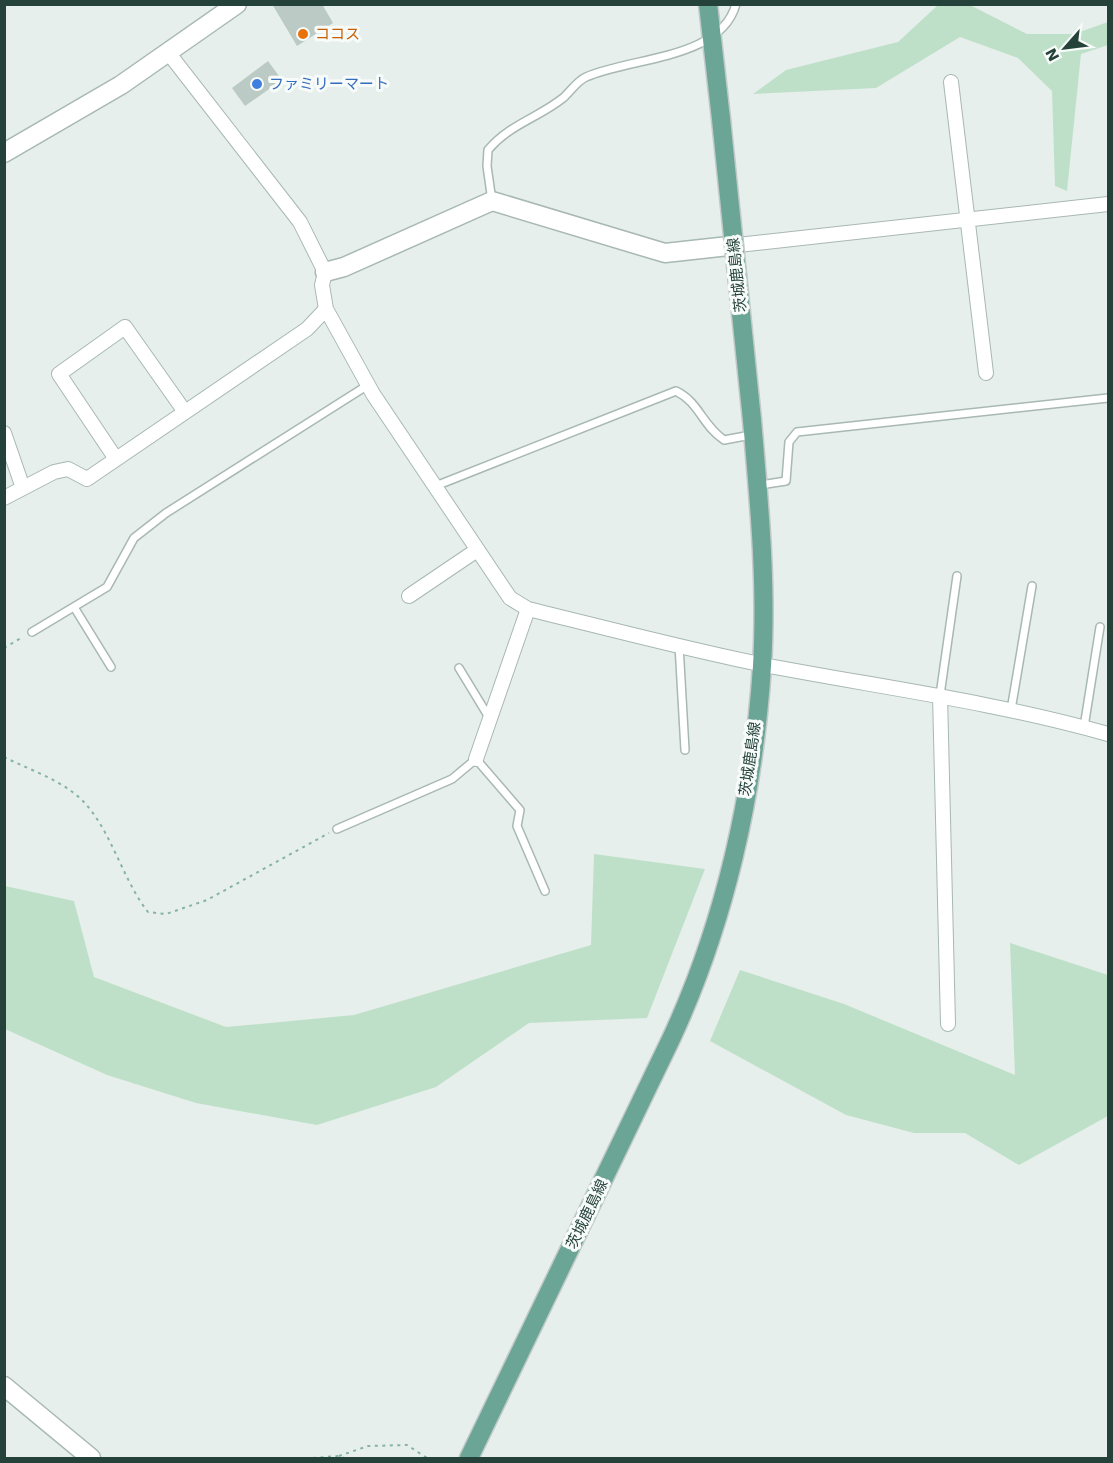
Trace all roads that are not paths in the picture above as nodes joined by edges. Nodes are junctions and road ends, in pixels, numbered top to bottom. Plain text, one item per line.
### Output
1 (237, 4) edge
2 (708, 4) edge
3 (736, 4) edge
4 (711, 37) junction
5 (167, 51) junction
6 (951, 82) dead end
7 (4, 153) edge
8 (492, 201) junction
9 (1108, 204) edge
10 (968, 221) junction
11 (738, 245) joint
12 (325, 272) junction
13 (326, 309) junction
14 (986, 373) dead end
15 (368, 385) junction
16 (1108, 398) edge
17 (185, 412) junction
18 (753, 427) junction
19 (4, 433) edge
20 (116, 459) junction
21 (757, 485) junction
22 (433, 487) junction
23 (23, 488) junction
24 (4, 498) edge
25 (477, 550) junction
26 (957, 576) dead end
27 (1032, 586) dead end
28 (409, 596) dead end
29 (74, 607) junction
30 (528, 609) junction
31 (1100, 627) dead end
32 (32, 632) road end
33 (679, 645) junction
34 (762, 664) junction
35 (111, 667) dead end
36 (459, 668) dead end
37 (940, 695) junction
38 (1011, 710) junction
39 (490, 719) junction
40 (1084, 727) junction
41 (1108, 734) edge
42 (685, 750) dead end
43 (476, 759) junction
44 (337, 829) road end
45 (545, 891) dead end
46 (948, 1024) dead end
47 (4, 1386) edge
48 (91, 1458) edge
49 (469, 1458) edge

1 - 5 street
2 - 4 main road, 茨城鹿島線
3 - 4 lane
4 - 8 lane
4 - 18 main road, 茨城鹿島線, bridge
5 - 7 street
5 - 12 street
6 - 10 street
8 - 11 street
8 - 12 street
9 - 10 street
10 - 11 street
10 - 14 street
12 - 13 street
13 - 15 street
13 - 17 street
15 - 22 street
15 - 29 lane
16 - 21 lane
17 - 20 street
17 - 20 street
18 - 21 main road, 茨城鹿島線
18 - 22 lane
19 - 23 street
20 - 23 street
21 - 34 main road, 茨城鹿島線
22 - 25 street
23 - 24 street
25 - 28 street
25 - 30 street
26 - 37 lane
27 - 38 lane
29 - 32 lane
29 - 35 lane
30 - 33 street
30 - 39 street
31 - 40 lane
33 - 34 street
33 - 42 lane
34 - 37 street
34 - 49 main road, 茨城鹿島線
36 - 39 lane
37 - 38 street
37 - 46 street
38 - 40 street
39 - 43 street
40 - 41 street
43 - 44 lane
43 - 45 lane
47 - 48 street

